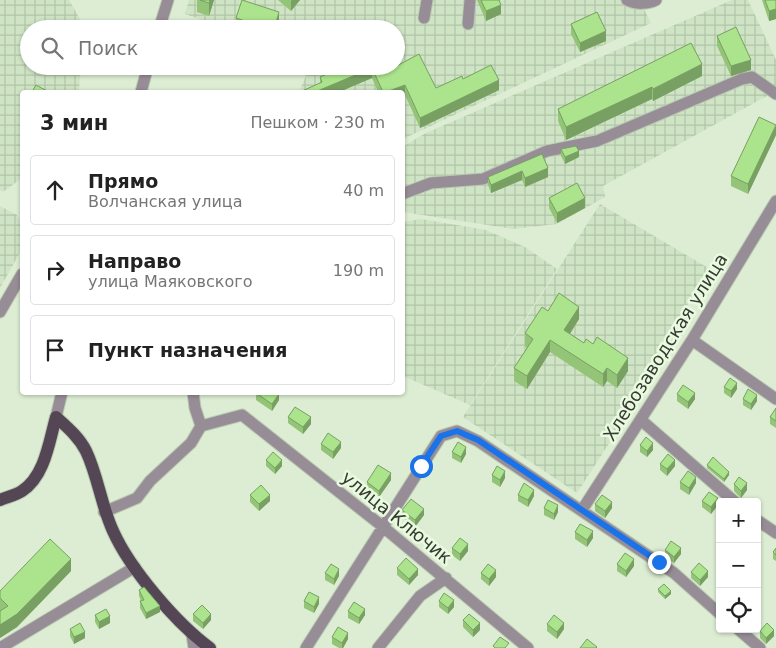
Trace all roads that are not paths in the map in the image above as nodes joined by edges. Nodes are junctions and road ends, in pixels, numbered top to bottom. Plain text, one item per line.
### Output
1 (168, 0) edge
2 (427, 0) edge
3 (470, 0) edge
4 (627, 0) edge
5 (656, 0) edge
6 (424, 18) dead end
7 (162, 20) edge
8 (468, 24) dead end
9 (146, 75) edge
10 (142, 90) edge
11 (776, 94) edge
12 (405, 193) edge
13 (776, 201) edge
14 (20, 277) edge
15 (0, 312) edge
16 (692, 340) junction
17 (61, 395) edge
18 (193, 395) edge
19 (776, 399) edge
20 (56, 417) junction
21 (641, 420) junction
22 (200, 426) junction
23 (730, 498) edge
24 (0, 500) edge
25 (582, 510) junction
26 (104, 512) junction
27 (761, 523) edge
28 (382, 526) junction
29 (776, 533) edge
30 (134, 567) junction
31 (446, 578) junction
32 (716, 610) edge
33 (743, 633) edge
34 (192, 635) junction
35 (0, 648) edge
36 (194, 648) edge
37 (210, 648) edge
38 (306, 648) edge
39 (378, 648) edge
40 (528, 648) edge
41 (760, 648) edge

1 - 7 street
2 - 6 street
3 - 8 street
4 - 5 street
9 - 10 street
11 - 12 street
13 - 16 street, Хлебозаводская улица
14 - 15 street
16 - 19 street
16 - 21 street, Хлебозаводская улица
17 - 20 street
18 - 22 street
20 - 24 main road
20 - 26 main road
21 - 23 street
21 - 25 street, Хлебозаводская улица
22 - 26 street
22 - 28 street, улица Ключик
25 - 28 street
25 - 32 street
26 - 30 main road
27 - 29 street
28 - 31 street, улица Ключик
28 - 38 street
30 - 34 main road
30 - 35 street
31 - 39 street
31 - 40 street, улица Ключик
33 - 41 street
34 - 36 street
34 - 37 main road

